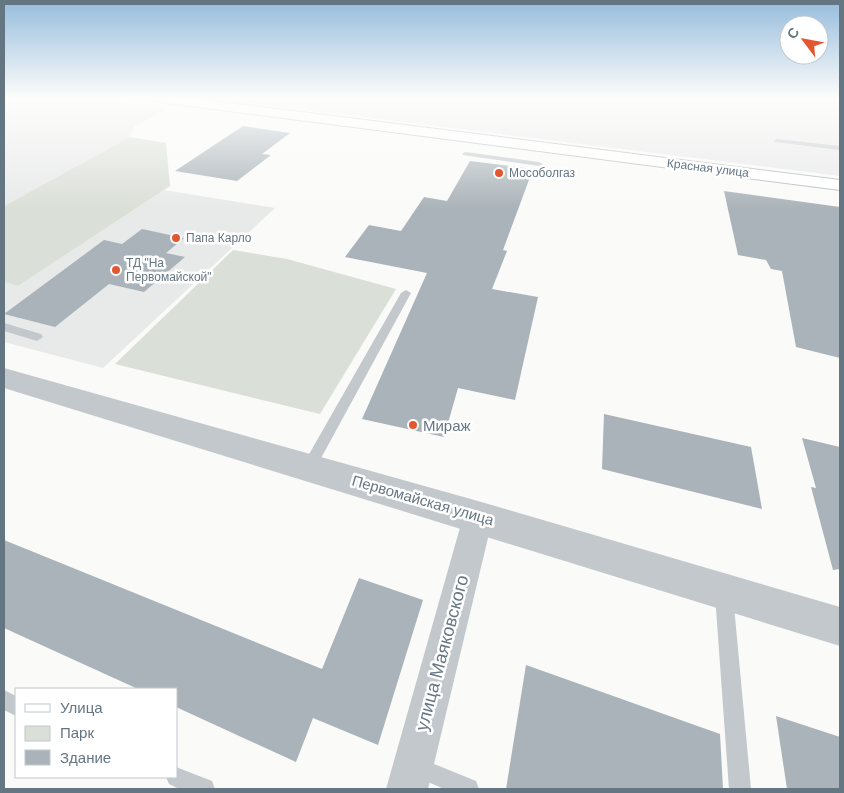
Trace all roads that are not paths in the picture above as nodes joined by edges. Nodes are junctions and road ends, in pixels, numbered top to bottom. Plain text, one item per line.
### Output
1 (451, 135) edge
2 (475, 138) junction
3 (777, 141) dead end
4 (840, 148) edge
5 (539, 164) dead end
6 (840, 185) edge
7 (406, 293) dead end
8 (4, 327) edge
9 (37, 337) dead end
10 (4, 378) edge
11 (309, 467) junction
12 (478, 516) junction
13 (723, 590) junction
14 (840, 627) edge
15 (410, 777) edge
16 (178, 778) edge
17 (204, 789) edge
18 (468, 789) edge
19 (740, 789) edge

1 - 2 main road, Красная улица
2 - 5 lane
2 - 6 main road, Красная улица
3 - 4 lane
7 - 11 lane
8 - 9 lane
10 - 11 street, Первомайская улица
11 - 12 street, Первомайская улица
12 - 13 street, Первомайская улица
12 - 15 street, улица Маяковского
13 - 14 street, Первомайская улица
13 - 19 lane
15 - 18 lane
16 - 17 lane

